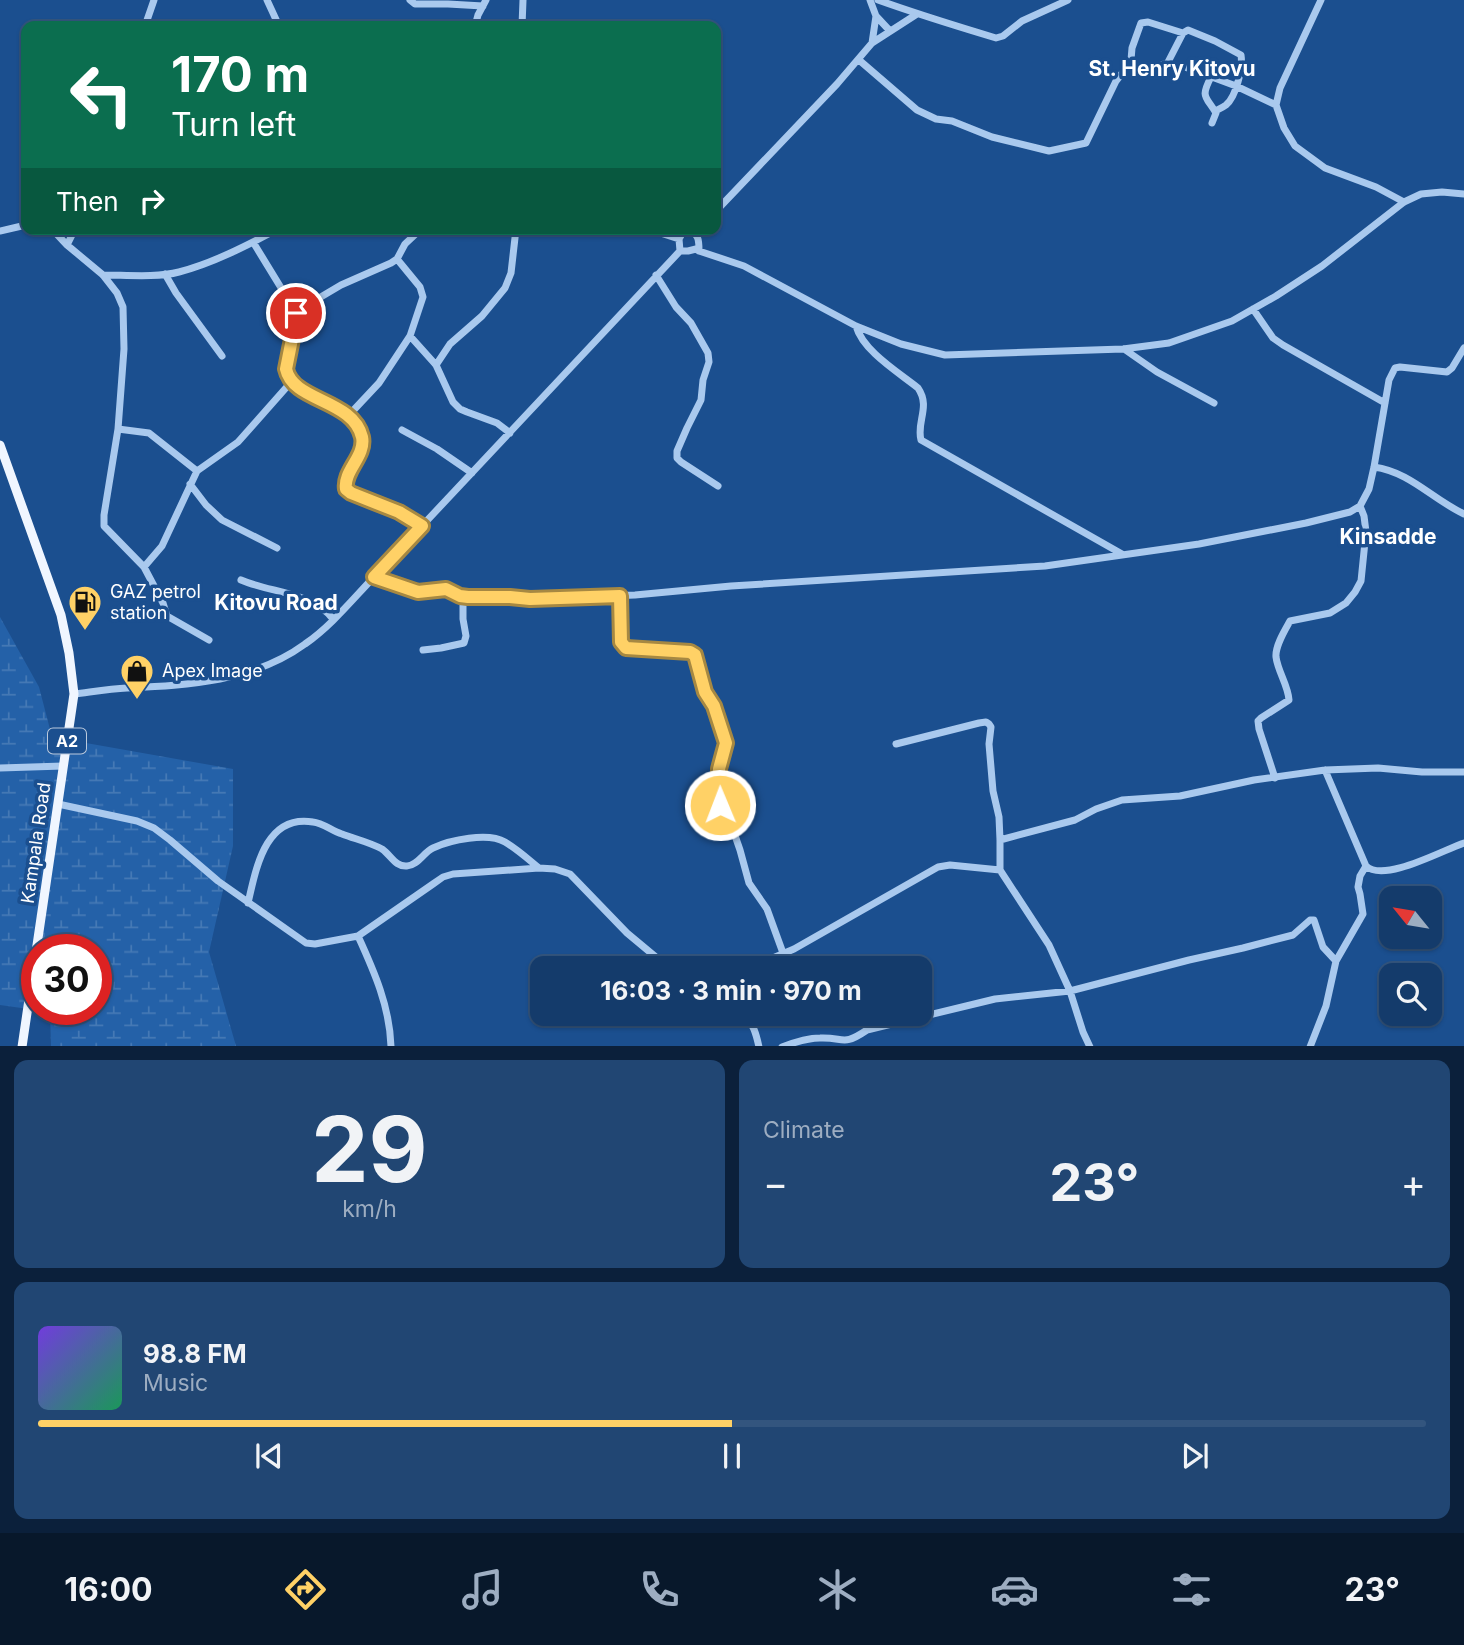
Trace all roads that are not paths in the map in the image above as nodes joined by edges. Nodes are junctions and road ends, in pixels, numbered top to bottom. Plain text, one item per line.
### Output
1 (154, 0) edge
2 (267, 0) edge
3 (410, 0) edge
4 (523, 0) edge
5 (870, 0) edge
6 (878, 0) edge
7 (1068, 0) edge
8 (1321, 0) edge
9 (485, 3) edge
10 (917, 14) junction
11 (876, 16) junction
12 (147, 21) edge
13 (277, 21) edge
14 (476, 21) edge
15 (522, 21) edge
16 (890, 31) junction
17 (1183, 33) junction
18 (872, 43) junction
19 (859, 60) junction
20 (1167, 64) junction
21 (1149, 65) junction
22 (1211, 77) junction
23 (1236, 86) junction
24 (1276, 105) junction
25 (1215, 111) junction
26 (1212, 123) dead end
27 (1464, 194) edge
28 (1405, 202) junction
29 (721, 206) edge
30 (21, 226) edge
31 (0, 231) edge
32 (58, 235) edge
33 (72, 235) edge
34 (266, 235) edge
35 (415, 235) edge
36 (516, 235) edge
37 (666, 235) edge
38 (681, 235) edge
39 (698, 235) edge
40 (678, 239) junction
41 (253, 242) junction
42 (68, 245) junction
43 (680, 251) junction
44 (699, 251) junction
45 (397, 259) junction
46 (165, 274) junction
47 (103, 275) junction
48 (656, 275) junction
49 (294, 309) junction
50 (1253, 309) junction
51 (856, 326) junction
52 (410, 336) junction
53 (1464, 348) edge
54 (1124, 349) junction
55 (222, 355) dead end
56 (436, 365) junction
57 (292, 381) junction
58 (1214, 402) dead end
59 (1385, 404) junction
60 (349, 415) junction
61 (118, 429) junction
62 (402, 430) dead end
63 (510, 433) junction
64 (0, 444) edge
65 (1374, 467) junction
66 (197, 471) junction
67 (472, 473) junction
68 (190, 484) junction
69 (718, 485) dead end
70 (1360, 506) junction
71 (1464, 514) edge
72 (422, 526) junction
73 (277, 548) dead end
74 (1123, 555) junction
75 (144, 567) junction
76 (374, 577) junction
77 (241, 580) dead end
78 (460, 596) junction
79 (620, 596) junction
80 (333, 619) junction
81 (209, 640) dead end
82 (423, 650) dead end
83 (74, 694) junction
84 (896, 744) dead end
85 (63, 766) junction
86 (0, 768) edge
87 (1325, 770) junction
88 (1463, 770) edge
89 (1275, 778) junction
90 (58, 804) junction
91 (1000, 840) junction
92 (1464, 843) edge
93 (1366, 866) junction
94 (539, 868) junction
95 (1000, 870) junction
96 (248, 903) junction
97 (358, 936) junction
98 (783, 953) junction
99 (655, 956) edge
100 (776, 956) edge
101 (1336, 961) junction
102 (1070, 991) junction
103 (753, 1026) edge
104 (22, 1046) edge
105 (391, 1046) edge
106 (760, 1046) edge
107 (782, 1046) edge
108 (1090, 1046) edge
109 (1310, 1046) edge

1 - 12 street
2 - 13 street
3 - 9 street
4 - 15 street
5 - 11 street
6 - 10 street
7 - 10 street
8 - 24 street
9 - 14 street
10 - 16 street
11 - 16 street
11 - 18 street
16 - 18 street
17 - 20 street
17 - 21 street
17 - 23 street
18 - 19 street
19 - 21 street
19 - 29 street
20 - 21 street
20 - 22 street
22 - 23 street
22 - 25 street
23 - 24 street
23 - 25 street
24 - 28 street
25 - 26 street
27 - 28 street
28 - 50 street
30 - 31 street
32 - 42 street
33 - 42 street
34 - 41 street
35 - 45 street
36 - 56 street
37 - 40 street
38 - 40 street
39 - 44 street
40 - 43 street
41 - 46 street
41 - 49 street
42 - 47 street
43 - 44 street
43 - 48 street
44 - 51 street
45 - 49 street
45 - 52 street
46 - 47 street
46 - 55 street
47 - 61 street
48 - 63 street
48 - 69 street
49 - 57 street
50 - 54 street
50 - 59 street
51 - 54 street
51 - 74 street
52 - 56 street
52 - 60 street
53 - 59 street
54 - 58 street
56 - 63 street
57 - 60 street
57 - 66 street
59 - 65 street
60 - 72 street
61 - 66 street
61 - 75 street
62 - 67 street
63 - 67 street
64 - 83 main road, Kampala Road / A2
65 - 70 street
65 - 71 street
66 - 68 street
67 - 72 street
68 - 73 street
68 - 75 street
70 - 74 street
70 - 89 street
72 - 76 street
74 - 79 street
75 - 81 street
76 - 78 street
76 - 80 street
77 - 80 street
78 - 79 street
78 - 82 street
79 - 98 street
80 - 83 street
83 - 85 main road, Kampala Road / A2
84 - 91 street
85 - 86 street
85 - 90 main road, Kampala Road / A2
87 - 88 street
87 - 89 street
87 - 93 street
89 - 91 street
90 - 96 street
90 - 104 main road, Kampala Road / A2
91 - 95 street
92 - 93 street
93 - 101 street
94 - 96 street
94 - 97 street
94 - 99 street
95 - 98 street
95 - 102 street
96 - 97 street
97 - 105 street
98 - 100 street
101 - 102 street
101 - 109 street
102 - 107 street
102 - 108 street
103 - 106 street

